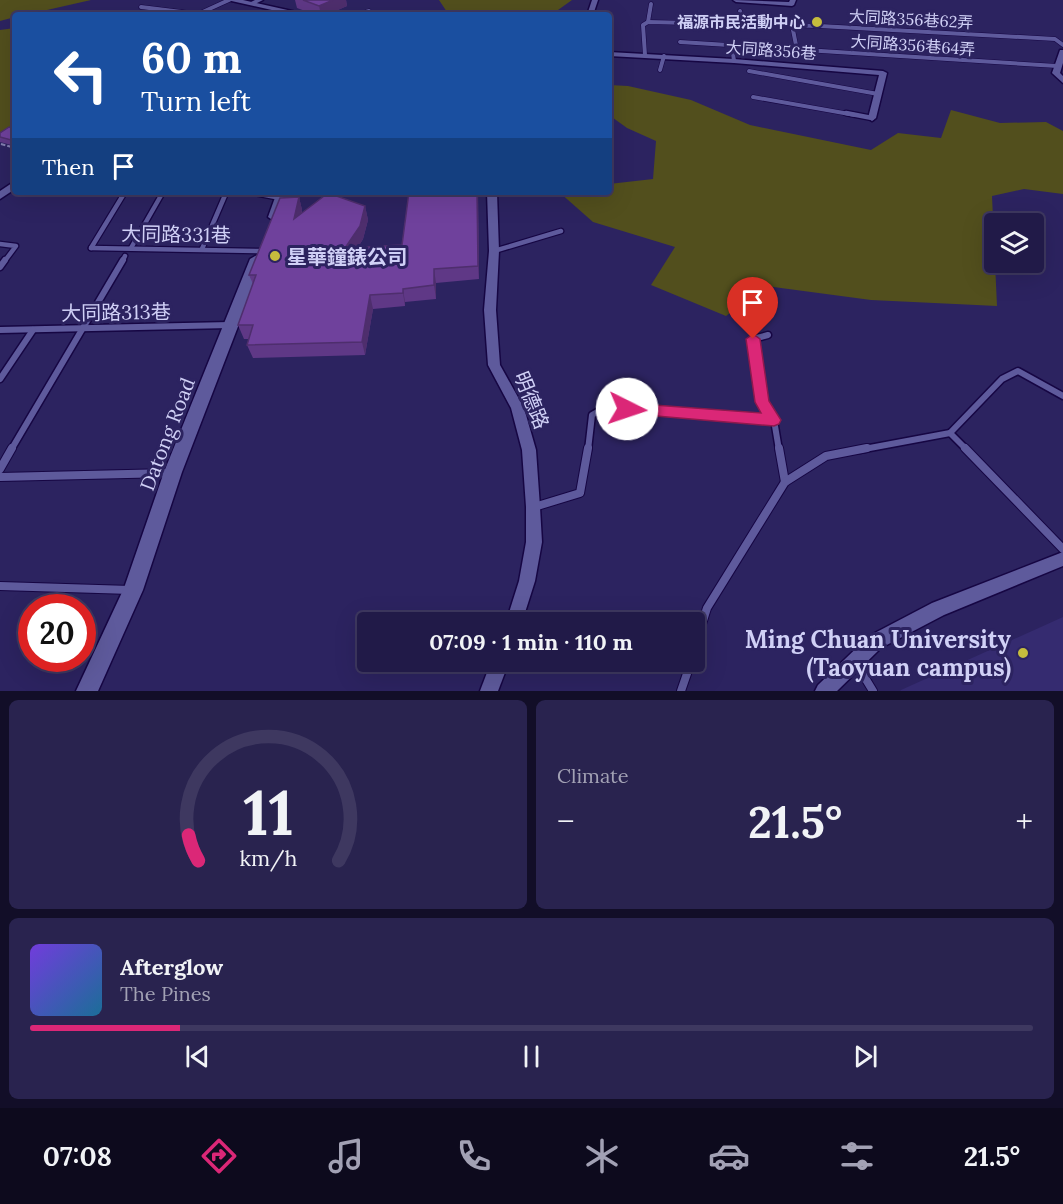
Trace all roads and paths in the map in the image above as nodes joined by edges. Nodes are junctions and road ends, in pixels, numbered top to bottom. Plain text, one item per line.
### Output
1 (230, 0) edge
2 (736, 0) edge
3 (259, 1) edge
4 (793, 2) edge
5 (651, 4) dead end
6 (141, 6) dead end
7 (369, 11) dead end
8 (183, 12) edge
9 (202, 12) edge
10 (296, 12) edge
11 (366, 12) edge
12 (740, 12) dead end
13 (648, 22) junction
14 (744, 25) junction
15 (792, 26) junction
16 (680, 42) dead end
17 (1063, 45) edge
18 (732, 46) junction
19 (797, 50) junction
20 (1063, 52) edge
21 (612, 54) edge
22 (645, 55) junction
23 (664, 56) junction
24 (734, 61) junction
25 (1057, 66) junction
26 (660, 70) dead end
27 (749, 71) dead end
28 (1063, 81) edge
29 (878, 94) junction
30 (753, 97) dead end
31 (872, 118) joint
32 (12, 186) edge
33 (123, 195) edge
34 (161, 195) edge
35 (225, 195) edge
36 (282, 195) edge
37 (492, 195) edge
38 (0, 196) edge
39 (561, 231) dead end
40 (265, 240) junction
41 (0, 244) edge
42 (131, 248) junction
43 (202, 249) junction
44 (494, 251) junction
45 (125, 256) dead end
46 (0, 267) edge
47 (233, 325) junction
48 (0, 330) edge
49 (33, 330) junction
50 (83, 330) junction
51 (768, 335) dead end
52 (0, 379) edge
53 (1063, 396) edge
54 (774, 420) junction
55 (950, 433) junction
56 (0, 469) edge
57 (173, 472) junction
58 (0, 477) edge
59 (784, 482) junction
60 (533, 507) junction
61 (1063, 549) edge
62 (1063, 559) edge
63 (0, 586) edge
64 (133, 590) junction
65 (517, 612) edge
66 (705, 617) edge
67 (855, 661) junction
68 (496, 672) edge
69 (688, 672) edge
70 (87, 691) edge
71 (489, 691) edge
72 (681, 691) edge
73 (824, 691) edge
74 (873, 691) edge

1 - 3 street
1 - 9 lane
2 - 4 street
3 - 10 street
5 - 13 lane
6 - 8 lane
7 - 11 lane
12 - 14 lane
13 - 14 lane, 大同路356巷62弄
13 - 22 lane
14 - 15 lane, 大同路356巷62弄
15 - 17 lane, 大同路356巷62弄
15 - 19 lane
16 - 18 lane, 大同路356巷64弄
18 - 19 lane, 大同路356巷64弄
18 - 24 lane
19 - 25 lane, 大同路356巷64弄
20 - 25 street
21 - 22 street, 大同路356巷
22 - 23 street, 大同路356巷
23 - 24 street, 大同路356巷
23 - 26 lane
24 - 29 street, 大同路356巷
25 - 28 street
27 - 29 lane
29 - 31 street, 大同路356巷
30 - 31 lane
32 - 38 street
33 - 42 lane, 大同路331巷
34 - 42 lane
35 - 43 lane
36 - 40 street, Datong Road
37 - 44 street, 明德路
39 - 44 lane
40 - 43 lane, 大同路331巷
40 - 47 street, Datong Road
41 - 46 lane
42 - 43 lane, 大同路331巷
44 - 60 street, 明德路
45 - 50 lane
47 - 50 lane, 大同路313巷
47 - 57 street, Datong Road
48 - 49 lane, 大同路313巷
49 - 50 lane, 大同路313巷
49 - 52 lane
50 - 56 lane
51 - 54 lane
53 - 55 lane
54 - 59 lane
54 - 60 lane
55 - 59 lane
55 - 61 lane
57 - 58 lane
57 - 64 street, Datong Road
59 - 66 lane
60 - 65 street, 明德路
62 - 67 street
63 - 64 lane
64 - 70 street, Datong Road
67 - 73 street
67 - 74 lane
68 - 71 street
69 - 72 lane

